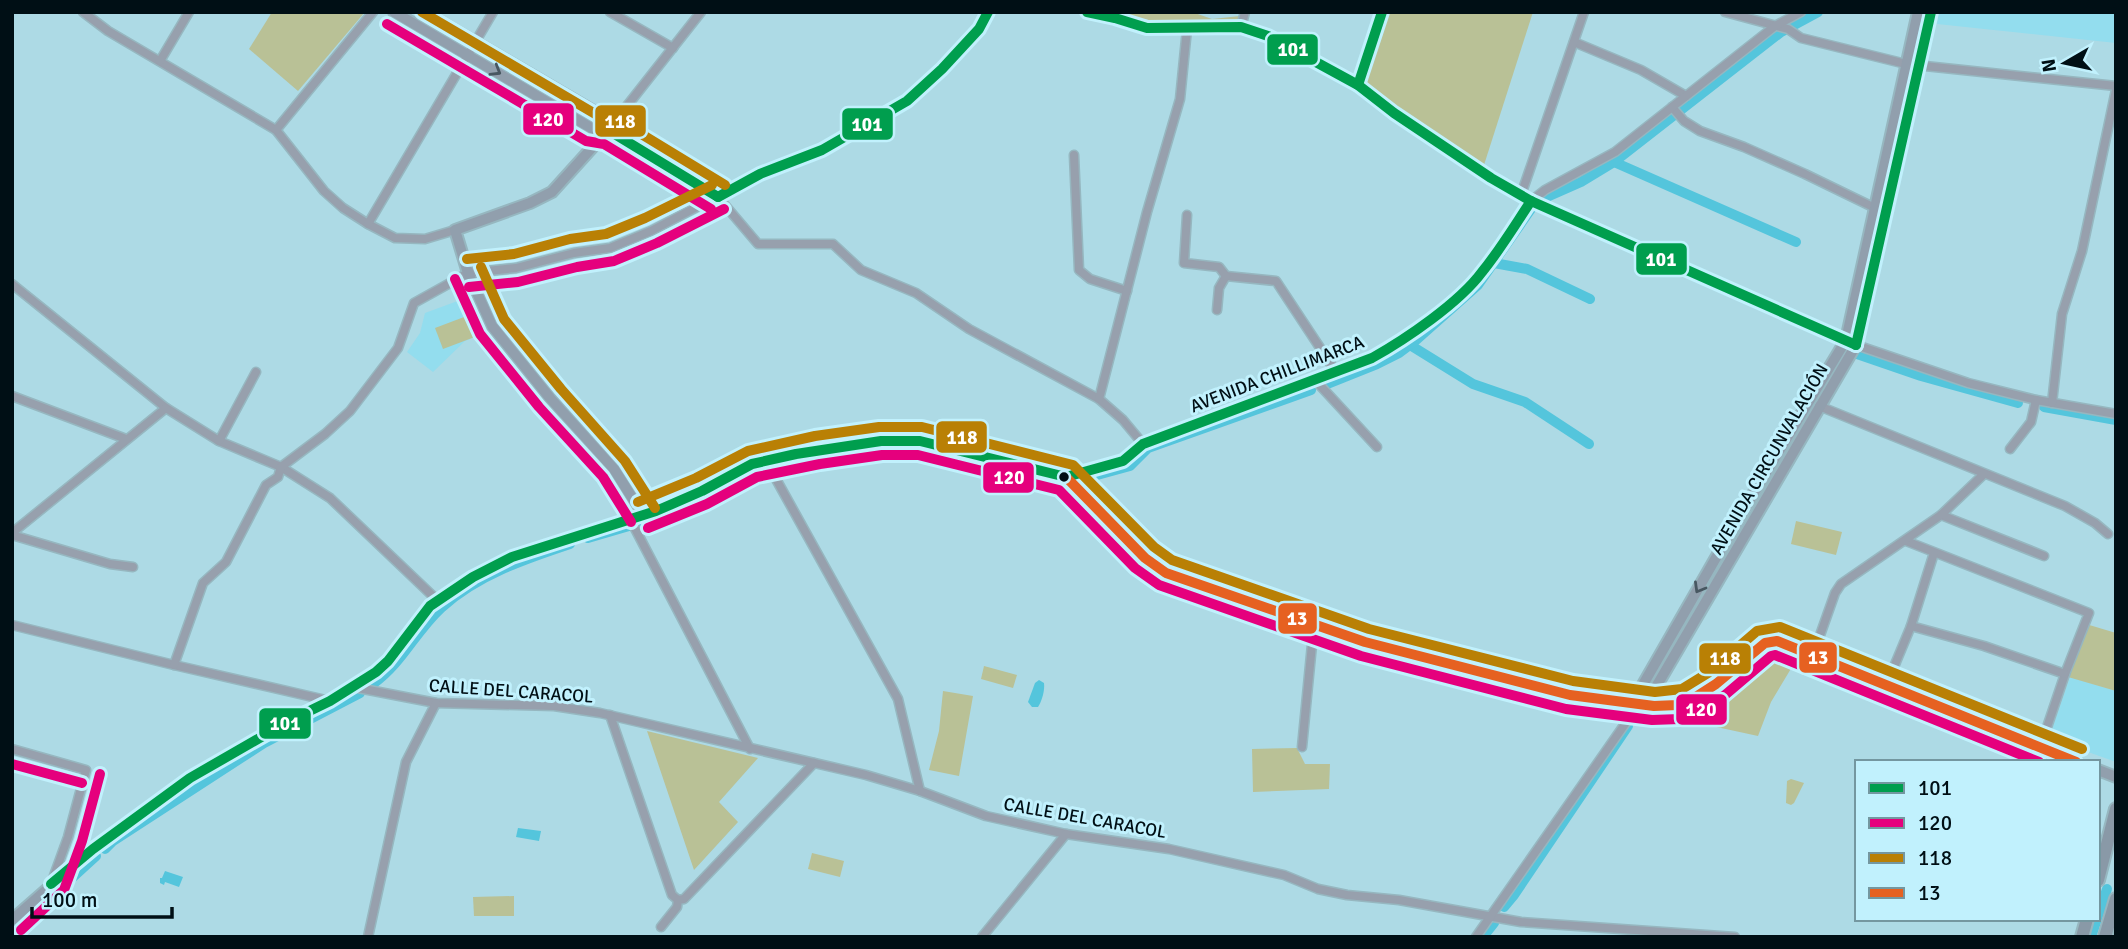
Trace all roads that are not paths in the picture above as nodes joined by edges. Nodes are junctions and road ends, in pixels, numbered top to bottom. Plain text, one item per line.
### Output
1 (83, 12) edge
2 (189, 12) edge
3 (373, 12) edge
4 (394, 12) edge
5 (424, 12) edge
6 (493, 12) edge
7 (610, 12) edge
8 (701, 12) edge
9 (988, 12) edge
10 (1086, 12) edge
11 (1245, 12) edge
12 (1382, 12) edge
13 (1584, 12) edge
14 (1725, 12) edge
15 (1801, 12) edge
16 (1918, 12) edge
17 (1931, 12) edge
18 (1116, 15) edge
19 (1775, 26) junction
20 (1241, 27) junction
21 (1187, 29) junction
22 (476, 42) junction
23 (1574, 42) junction
24 (673, 48) junction
25 (468, 55) junction
26 (160, 61) junction
27 (1906, 64) junction
28 (1920, 65) junction
29 (1358, 85) junction
30 (2116, 88) edge
31 (1686, 96) junction
32 (1672, 107) junction
33 (276, 130) junction
34 (608, 130) junction
35 (1074, 155) dead end
36 (718, 197) junction
37 (1526, 198) junction
38 (1875, 208) junction
39 (1187, 215) dead end
40 (368, 224) junction
41 (455, 230) junction
42 (468, 273) junction
43 (1226, 276) junction
44 (12, 284) edge
45 (1127, 292) junction
46 (1217, 310) dead end
47 (1851, 342) junction
48 (256, 372) dead end
49 (1336, 372) junction
50 (1315, 380) junction
51 (12, 396) edge
52 (1099, 399) junction
53 (2036, 400) junction
54 (2052, 403) junction
55 (1819, 406) junction
56 (166, 408) junction
57 (2116, 414) edge
58 (126, 439) junction
59 (219, 441) junction
60 (1143, 444) junction
61 (1377, 447) dead end
62 (2010, 449) dead end
63 (766, 461) junction
64 (281, 467) junction
65 (1984, 474) junction
66 (1066, 477) junction
67 (643, 515) junction
68 (1941, 515) junction
69 (630, 519) junction
70 (12, 534) edge
71 (2108, 534) dead end
72 (1906, 541) junction
73 (1934, 553) junction
74 (2043, 556) dead end
75 (133, 567) dead end
76 (437, 600) junction
77 (1314, 624) junction
78 (12, 625) edge
79 (1911, 626) junction
80 (1813, 655) junction
81 (174, 665) junction
82 (2065, 674) junction
83 (1886, 686) junction
84 (353, 687) junction
85 (330, 701) junction
86 (436, 703) junction
87 (1639, 703) junction
88 (610, 715) junction
89 (1301, 747) dead end
90 (2040, 748) junction
91 (12, 749) edge
92 (750, 749) junction
93 (2072, 760) edge
94 (814, 763) junction
95 (919, 791) junction
96 (2116, 809) edge
97 (1066, 834) junction
98 (2100, 872) edge
99 (51, 884) junction
100 (2116, 899) edge
101 (678, 900) junction
102 (1492, 917) junction
103 (12, 920) edge
104 (661, 927) dead end
105 (368, 937) edge
106 (982, 937) edge
107 (1476, 937) edge
108 (1735, 937) edge
109 (2105, 937) edge

1 - 26 street
2 - 26 street
3 - 33 street
4 - 25 street
5 - 22 street
6 - 22 street
7 - 24 street
8 - 24 street
9 - 36 street
10 - 18 street
11 - 20 street
12 - 29 street
13 - 23 street
14 - 19 street
15 - 19 street
16 - 27 street, AVENIDA CIRCUNVALACIÓN
17 - 28 street, AVENIDA CIRCUNVALACIÓN
18 - 21 street
19 - 27 street
19 - 31 street
20 - 21 street
20 - 29 street
21 - 45 street
22 - 25 street
22 - 34 street
23 - 31 street
23 - 37 street
24 - 34 street
25 -> 34 street
25 - 40 street
26 - 33 street
27 - 28 street
27 - 38 street, AVENIDA CIRCUNVALACIÓN
28 - 30 street
28 - 47 street, AVENIDA CIRCUNVALACIÓN
29 - 37 street
30 - 54 street
31 - 32 street
32 - 37 street
32 - 38 street
33 - 40 street
34 - 36 street
34 - 41 street
35 - 45 street
36 - 42 street
36 - 52 street
37 - 47 street
37 - 49 street, AVENIDA CHILLIMARCA
38 - 47 street, AVENIDA CIRCUNVALACIÓN
39 - 43 street
40 - 41 street
41 - 42 street
42 - 64 street
42 - 67 street
43 - 46 street
43 - 49 street
44 - 56 street
45 - 52 street
47 - 53 street
47 - 55 street, AVENIDA CIRCUNVALACIÓN
47 -> 87 street, AVENIDA CIRCUNVALACIÓN
48 - 59 street
49 - 50 street, AVENIDA CHILLIMARCA
50 - 60 street, AVENIDA CHILLIMARCA
50 - 61 street
51 - 58 street
52 - 60 street
53 - 54 street
53 - 62 street
54 - 57 street
55 - 65 street
55 - 87 street, AVENIDA CIRCUNVALACIÓN
56 - 58 street
56 - 59 street
58 - 70 street
59 - 64 street
60 - 66 street, AVENIDA CHILLIMARCA
63 - 66 street, AVENIDA CHILLIMARCA
63 - 67 street, AVENIDA CHILLIMARCA
63 - 95 street
64 - 76 street
64 - 81 street
65 - 68 street
65 - 71 street
66 - 77 street
67 - 69 street, AVENIDA CHILLIMARCA
68 - 72 street
68 - 74 street
69 - 76 street, AVENIDA CHILLIMARCA
69 - 92 street
70 - 75 street
72 - 73 street
72 - 80 street
73 - 79 street
73 - 82 street
76 - 84 street, AVENIDA CHILLIMARCA
77 - 87 street
77 - 89 street
78 - 81 street
79 - 82 street
79 - 83 street
80 - 83 street
80 - 87 street
81 - 85 street
82 - 90 street
83 - 90 street
84 - 85 street, AVENIDA CHILLIMARCA
84 - 86 street, CALLE DEL CARACOL
85 - 99 street, AVENIDA CHILLIMARCA
86 - 88 street, CALLE DEL CARACOL
86 - 105 street
87 - 102 street, AVENIDA CIRCUNVALACIÓN
88 - 92 street, CALLE DEL CARACOL
88 - 101 street
90 - 93 street
91 - 99 street
92 - 94 street, CALLE DEL CARACOL
94 - 95 street, CALLE DEL CARACOL
94 - 101 street
95 - 97 street, CALLE DEL CARACOL
96 - 98 main road
97 - 102 street, CALLE DEL CARACOL
97 - 106 street
99 - 103 street, AVENIDA CHILLIMARCA
100 - 109 main road
101 - 104 street
102 - 107 street, AVENIDA CIRCUNVALACIÓN
102 - 108 street, CALLE DEL CARACOL

